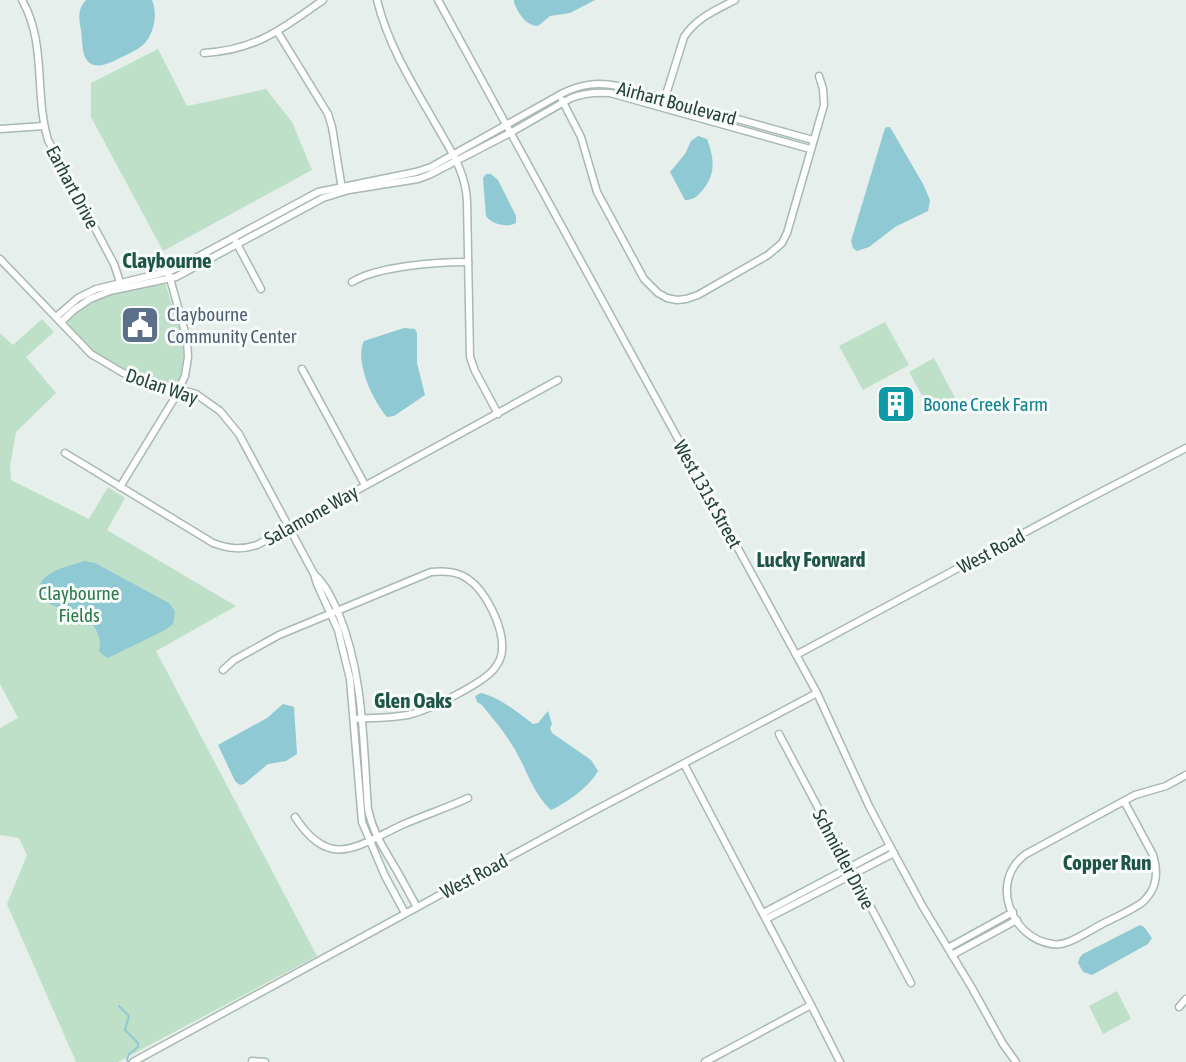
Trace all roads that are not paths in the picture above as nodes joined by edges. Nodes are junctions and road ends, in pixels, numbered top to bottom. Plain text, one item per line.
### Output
1 (22, 0) edge
2 (323, 0) edge
3 (377, 0) edge
4 (438, 0) edge
5 (735, 0) edge
6 (277, 32) junction
7 (204, 52) dead end
8 (819, 76) dead end
9 (559, 95) junction
10 (665, 99) junction
11 (563, 102) junction
12 (662, 107) junction
13 (506, 125) junction
14 (44, 126) junction
15 (0, 130) edge
16 (510, 133) junction
17 (813, 140) junction
18 (810, 149) junction
19 (455, 157) junction
20 (342, 189) junction
21 (235, 240) junction
22 (0, 259) edge
23 (468, 262) junction
24 (169, 275) junction
25 (352, 282) dead end
26 (121, 285) junction
27 (261, 289) dead end
28 (58, 319) junction
29 (302, 369) dead end
30 (558, 380) dead end
31 (179, 390) junction
32 (498, 414) junction
33 (1186, 449) edge
34 (65, 453) dead end
35 (365, 485) junction
36 (120, 486) junction
37 (289, 527) junction
38 (334, 613) junction
39 (796, 655) junction
40 (223, 670) dead end
41 (817, 693) junction
42 (358, 719) junction
43 (779, 734) dead end
44 (684, 764) junction
45 (1186, 775) edge
46 (468, 799) dead end
47 (1124, 801) junction
48 (295, 817) dead end
49 (374, 839) junction
50 (890, 846) junction
51 (894, 853) junction
52 (850, 871) junction
53 (417, 907) junction
54 (405, 913) junction
55 (765, 916) junction
56 (1015, 916) junction
57 (950, 951) junction
58 (911, 983) dead end
59 (1186, 999) edge
60 (811, 1004) junction
61 (1179, 1007) dead end
62 (252, 1061) edge
63 (134, 1062) edge
64 (265, 1062) edge
65 (705, 1062) edge
66 (840, 1062) edge
67 (1016, 1062) edge

1 - 14 street, Earhart Drive
2 - 6 street
3 - 19 street
4 - 13 street, West 131st Street
5 - 10 street
6 - 7 street
6 - 20 street
8 - 17 street
9 - 10 street, Airhart Boulevard
9 - 11 street
9 - 13 street, Airhart Boulevard
10 - 12 street
10 - 17 street, Airhart Boulevard
11 - 12 street, Airhart Boulevard
11 - 16 street, Airhart Boulevard
11 - 18 street
12 - 18 street, Airhart Boulevard
13 - 16 street, West 131st Street
13 - 19 street, Airhart Boulevard
14 - 15 street
14 - 26 street, Earhart Drive
16 - 19 street, Airhart Boulevard
16 - 39 street, West 131st Street
17 - 18 street
19 - 20 street
19 - 23 street
20 - 21 street
21 - 24 street
21 - 27 street
22 - 28 street, Dolan Way
23 - 25 street
23 - 32 street
24 - 26 street
24 - 31 street
26 - 28 street
28 - 31 street, Dolan Way
29 - 35 street
30 - 32 street, Salamone Way
31 - 36 street
31 - 37 street, Dolan Way
32 - 35 street, Salamone Way
33 - 39 street, West Road
34 - 36 street, Salamone Way
35 - 37 street, Salamone Way
36 - 37 street, Salamone Way
37 - 38 street, Dolan Way
38 - 40 street
38 - 42 street, Dolan Way
38 - 42 street
39 - 41 street, West 131st Street
41 - 44 street, West Road
41 - 50 street, West 131st Street
42 - 49 street, Dolan Way
43 - 52 street, Schmidler Drive
44 - 53 street, West Road
44 - 55 street
45 - 47 street
46 - 49 street
47 - 56 street
47 - 56 street
48 - 49 street
49 - 53 street, Dolan Way
49 - 54 street, Dolan Way
50 - 51 street, West 131st Street
50 - 52 street
51 - 52 street
51 - 57 street, West 131st Street
52 - 55 street
52 - 58 street, Schmidler Drive
53 - 54 street, West Road
54 - 63 street, West Road
55 - 60 street
56 - 57 street
57 - 67 street, West 131st Street
59 - 61 street
60 - 65 street
60 - 66 street
62 - 64 street

